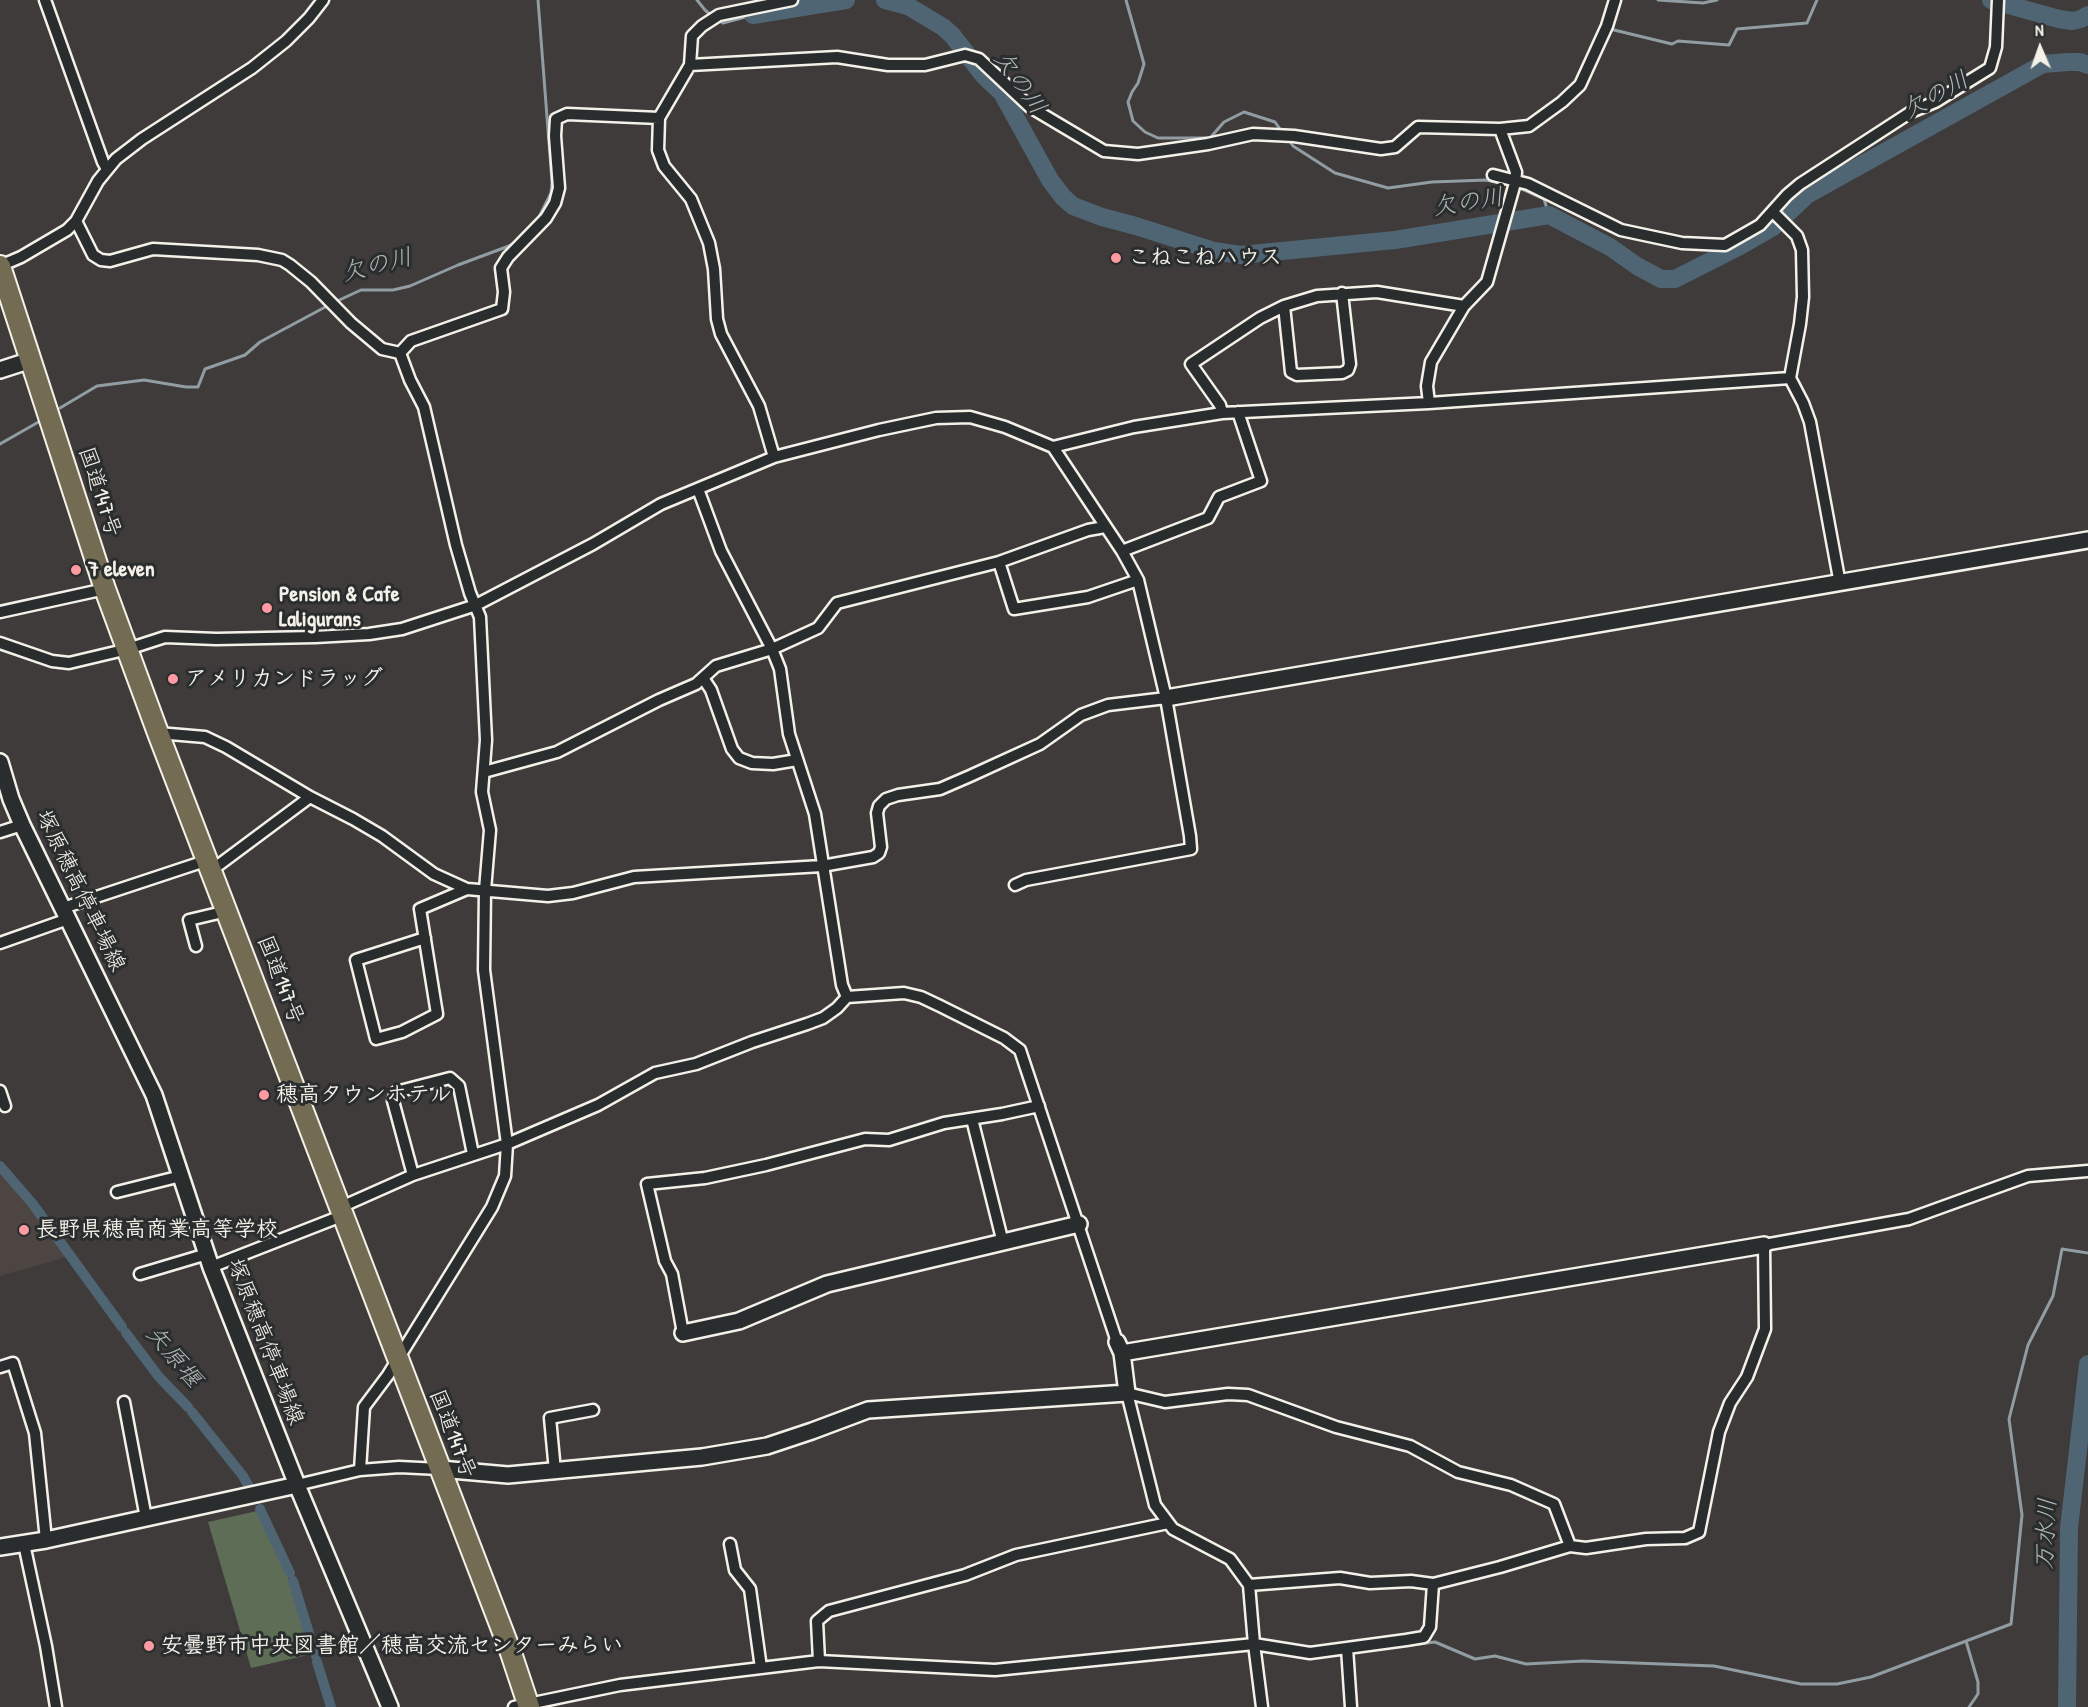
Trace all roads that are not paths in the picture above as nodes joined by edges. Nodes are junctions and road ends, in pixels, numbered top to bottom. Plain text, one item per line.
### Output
1 (45, 0) edge
2 (323, 0) edge
3 (792, 0) edge
4 (1614, 3) edge
5 (1997, 4) edge
6 (690, 65) junction
7 (659, 118) junction
8 (1500, 129) junction
9 (107, 169) junction
10 (1493, 175) dead end
11 (1515, 185) junction
12 (1774, 214) junction
13 (76, 221) junction
14 (0, 269) edge
15 (1342, 293) junction
16 (1284, 306) junction
17 (1464, 306) junction
18 (400, 353) junction
19 (31, 360) junction
20 (0, 370) edge
21 (1790, 378) junction
22 (1429, 403) junction
23 (1238, 412) junction
24 (1222, 413) junction
25 (1053, 447) junction
26 (774, 457) junction
27 (698, 489) junction
28 (1105, 527) junction
29 (2088, 540) edge
30 (1122, 552) junction
31 (999, 562) junction
32 (1138, 580) junction
33 (1840, 584) junction
34 (105, 589) junction
35 (476, 605) junction
36 (0, 612) edge
37 (0, 643) edge
38 (128, 649) junction
39 (772, 649) junction
40 (703, 678) junction
41 (1166, 698) junction
42 (158, 733) junction
43 (796, 760) junction
44 (0, 762) edge
45 (484, 772) junction
46 (310, 797) junction
47 (22, 825) junction
48 (0, 832) edge
49 (210, 865) junction
50 (822, 866) junction
51 (1015, 885) dead end
52 (467, 889) junction
53 (485, 890) junction
54 (227, 911) junction
55 (65, 913) junction
56 (425, 938) junction
57 (0, 943) edge
58 (196, 946) dead end
59 (847, 997) junction
60 (0, 1091) edge
61 (5, 1106) dead end
62 (1039, 1106) junction
63 (972, 1119) junction
64 (507, 1144) junction
65 (473, 1154) junction
66 (2088, 1171) edge
67 (413, 1175) junction
68 (181, 1176) junction
69 (117, 1192) dead end
70 (343, 1211) junction
71 (1079, 1224) junction
72 (1003, 1243) junction
73 (1764, 1245) junction
74 (209, 1260) junction
75 (140, 1274) dead end
76 (683, 1333) joint
77 (1119, 1348) junction
78 (398, 1359) junction
79 (0, 1367) edge
80 (1127, 1393) junction
81 (124, 1402) dead end
82 (593, 1410) dead end
83 (440, 1469) junction
84 (360, 1470) junction
85 (555, 1471) junction
86 (297, 1485) junction
87 (146, 1518) junction
88 (1168, 1523) junction
89 (46, 1540) junction
90 (24, 1544) junction
91 (730, 1544) dead end
92 (1570, 1546) junction
93 (0, 1547) edge
94 (1433, 1584) junction
95 (1249, 1585) junction
96 (1254, 1644) junction
97 (1347, 1648) junction
98 (819, 1661) junction
99 (761, 1668) junction
100 (524, 1706) edge
101 (56, 1707) edge
102 (390, 1707) edge
103 (1262, 1707) edge
104 (1351, 1707) edge

1 - 9 street
2 - 9 street
3 - 6 street
4 - 8 street
5 - 12 street
6 - 7 street
6 - 8 street
7 - 18 street
7 - 26 street
8 - 11 street
9 - 13 street
10 - 11 street
11 - 12 street
11 - 17 street
12 - 21 street
13 - 14 street
13 - 18 street
14 - 19 highway, 国道147号
15 - 16 street
15 - 16 street
15 - 17 street
16 - 24 street
17 - 22 street
18 - 35 street
19 - 20 street
19 - 34 highway, 国道147号
21 - 22 street
21 - 33 street
22 - 23 street
23 - 24 street
23 - 30 street
24 - 25 street
25 - 26 street
25 - 28 street
26 - 27 street
27 - 35 street
27 - 39 street
28 - 30 street
28 - 31 street
29 - 33 street
30 - 32 street
31 - 32 street
31 - 39 street
32 - 41 street
33 - 41 street
34 - 36 street
34 - 38 highway, 国道147号
35 - 38 street
35 - 45 street
37 - 38 street
38 - 42 highway, 国道147号
39 - 40 street
39 - 43 street
40 - 43 street
40 - 45 street
41 - 50 street
41 - 51 street
42 - 46 street
42 - 49 highway, 国道147号
43 - 50 street
44 - 47 street, 塚原穂高停車場線
45 - 53 street
46 - 49 street
46 - 52 street
47 - 48 street
47 - 55 street, 塚原穂高停車場線
49 - 54 highway, 国道147号
49 - 55 street
50 - 53 street
50 - 59 street
52 - 53 street
52 - 56 street
53 - 64 street
54 - 58 street
54 - 70 highway, 国道147号
55 - 57 street
55 - 68 street, 塚原穂高停車場線
56 - 56 street
59 - 62 street
59 - 64 street
60 - 61 street
62 - 63 street
62 - 71 street
63 - 72 street
63 - 76 street
64 - 65 street
64 - 78 street
65 - 67 street
65 - 67 street
66 - 73 street
67 - 70 street
68 - 69 street
68 - 74 street, 塚原穂高停車場線
70 - 74 street
70 - 78 highway, 国道147号
71 - 72 street
71 - 77 street
72 - 76 street
73 - 77 street
73 - 92 street
74 - 75 street
74 - 86 street, 塚原穂高停車場線
77 - 80 street
78 - 83 highway, 国道147号
78 - 84 street
79 - 89 street
80 - 85 street
80 - 88 street
80 - 92 street
81 - 87 street
82 - 85 street
83 - 84 street
83 - 85 street
83 - 100 highway, 国道147号
84 - 86 street
86 - 87 street
86 - 102 street, 塚原穂高停車場線
87 - 89 street
88 - 95 street
88 - 98 street
89 - 90 street
90 - 93 street
90 - 101 street
91 - 99 street
92 - 94 street
94 - 95 street
94 - 97 street
95 - 96 street
96 - 97 street
96 - 98 street
96 - 103 street
97 - 104 street
98 - 99 street
99 - 100 street

